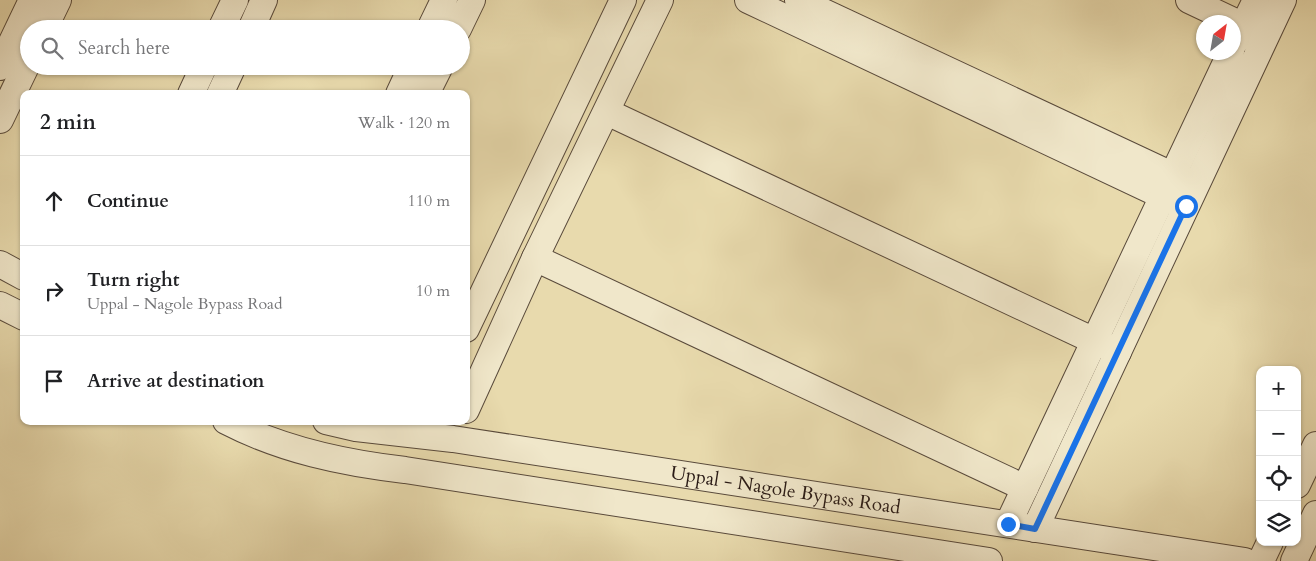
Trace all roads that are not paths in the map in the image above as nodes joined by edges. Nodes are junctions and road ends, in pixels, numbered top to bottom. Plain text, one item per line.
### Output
1 (32, 0) edge
2 (58, 0) edge
3 (235, 0) edge
4 (264, 0) edge
5 (444, 0) edge
6 (472, 0) edge
7 (623, 0) edge
8 (660, 0) edge
9 (748, 0) edge
10 (798, 0) edge
11 (1189, 0) edge
12 (1255, 17) edge
13 (22, 20) edge
14 (48, 20) edge
15 (226, 20) edge
16 (255, 20) edge
17 (434, 20) edge
18 (462, 20) edge
19 (20, 25) edge
20 (1228, 60) edge
21 (0, 67) edge
22 (22, 75) edge
23 (200, 75) edge
24 (229, 75) edge
25 (408, 75) edge
26 (436, 75) edge
27 (193, 90) edge
28 (222, 90) edge
29 (401, 90) edge
30 (428, 90) edge
31 (607, 112) junction
32 (0, 120) edge
33 (1179, 191) junction
34 (535, 258) junction
35 (0, 264) edge
36 (20, 275) edge
37 (0, 305) edge
38 (20, 315) edge
39 (470, 321) edge
40 (1095, 341) junction
41 (1118, 352) junction
42 (470, 401) edge
43 (234, 425) edge
44 (343, 425) edge
45 (419, 428) edge
46 (457, 430) edge
47 (1316, 445) edge
48 (405, 470) junction
49 (440, 476) junction
50 (1301, 477) edge
51 (1024, 488) junction
52 (1316, 514) edge
53 (1008, 524) junction
54 (1035, 529) junction
55 (1268, 546) edge
56 (989, 561) edge
57 (1245, 561) edge
58 (1261, 561) edge
59 (1294, 561) edge

1 - 13 street
2 - 14 street
3 - 15 street
4 - 16 street
5 - 17 street
6 - 18 street
7 - 39 street
8 - 31 street
9 - 33 street
10 - 33 street
11 - 12 street
12 - 33 street
19 - 21 street
20 - 33 street
22 - 32 street
23 - 27 street
24 - 28 street
25 - 29 street
26 - 30 street
31 - 34 street
31 - 40 street
33 - 40 street
33 - 41 street
34 - 42 street
34 - 51 street
35 - 36 street
37 - 38 street
40 - 41 street
40 - 51 street
41 - 54 street
43 - 48 street, Uppal - Nagole Bypass Road
44 - 45 street, Uppal - Nagole Bypass Road
45 - 46 street, Uppal - Nagole Bypass Road
45 - 48 street
46 - 49 street
46 - 53 street, Uppal - Nagole Bypass Road
47 - 50 street
48 - 49 street, Uppal - Nagole Bypass Road
49 - 56 street, Uppal - Nagole Bypass Road
51 - 53 street
52 - 59 street
53 - 54 street, Uppal - Nagole Bypass Road
54 - 57 street, Uppal - Nagole Bypass Road
55 - 58 street

